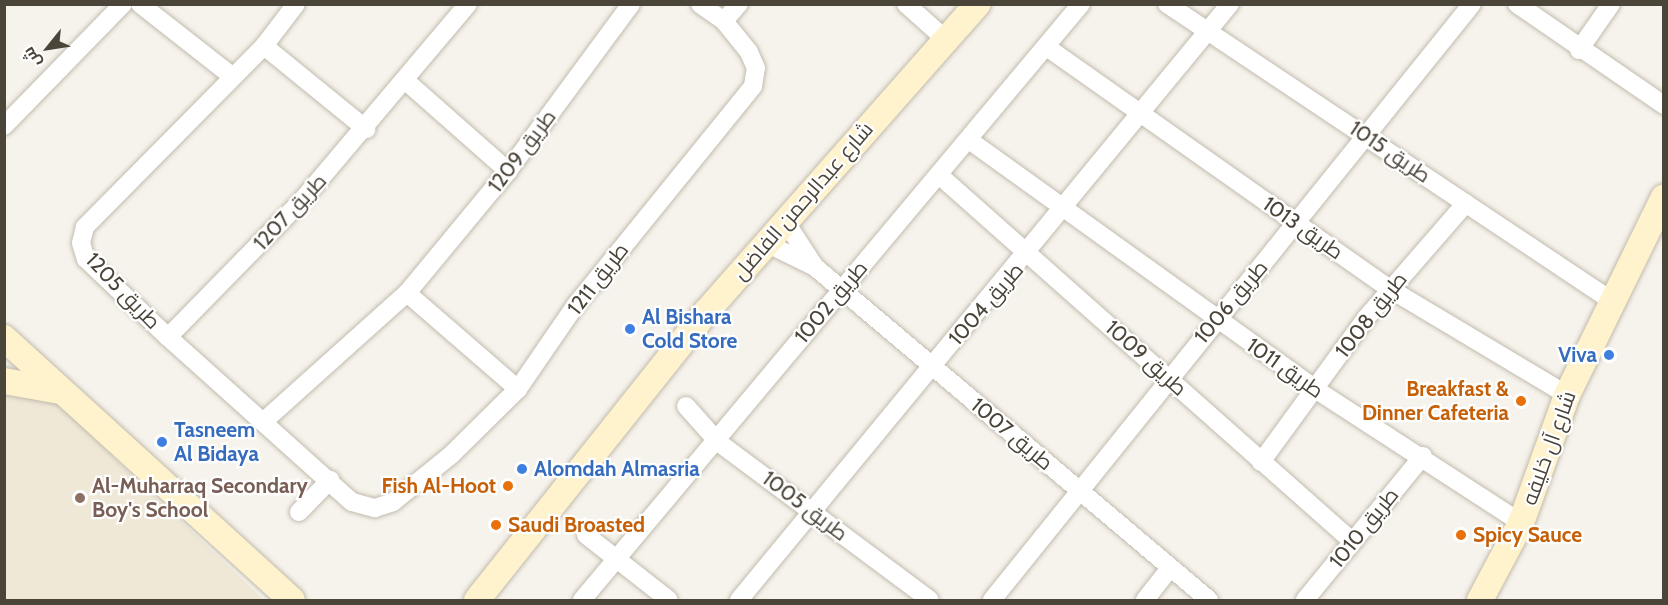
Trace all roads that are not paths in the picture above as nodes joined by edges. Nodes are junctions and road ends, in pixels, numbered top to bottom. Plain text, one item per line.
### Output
1 (123, 4) edge
2 (140, 4) edge
3 (296, 4) edge
4 (468, 4) edge
5 (631, 4) edge
6 (700, 4) edge
7 (739, 4) edge
8 (906, 4) edge
9 (978, 4) edge
10 (1081, 4) edge
11 (1167, 4) edge
12 (1230, 4) edge
13 (1472, 4) edge
14 (1517, 4) edge
15 (1611, 4) edge
16 (724, 21) junction
17 (1209, 32) junction
18 (945, 38) junction
19 (264, 46) junction
20 (1048, 48) junction
21 (1579, 50) junction
22 (232, 77) junction
23 (407, 82) junction
24 (1664, 105) edge
25 (1143, 115) junction
26 (5, 124) edge
27 (366, 129) junction
28 (1368, 137) junction
29 (969, 140) junction
30 (508, 171) junction
31 (939, 175) junction
32 (1466, 203) junction
33 (1063, 208) junction
34 (1661, 208) edge
35 (785, 221) junction
36 (1296, 224) junction
37 (766, 243) junction
38 (1029, 254) junction
39 (815, 267) junction
40 (1390, 289) junction
41 (841, 290) junction
42 (407, 293) junction
43 (1612, 300) junction
44 (1216, 320) junction
45 (168, 337) junction
46 (4, 338) edge
47 (932, 366) junction
48 (1169, 377) junction
49 (4, 381) edge
50 (518, 389) junction
51 (1315, 389) junction
52 (60, 391) junction
53 (1567, 395) junction
54 (686, 406) dead end
55 (263, 422) junction
56 (718, 442) junction
57 (1423, 456) junction
58 (1261, 462) junction
59 (330, 480) junction
60 (1077, 488) junction
61 (375, 508) joint
62 (813, 510) junction
63 (299, 512) dead end
64 (1521, 523) junction
65 (586, 535) dead end
66 (1353, 542) junction
67 (617, 563) junction
68 (1170, 568) junction
69 (292, 600) edge
70 (477, 600) edge
71 (582, 600) edge
72 (669, 600) edge
73 (739, 600) edge
74 (930, 600) edge
75 (992, 600) edge
76 (1145, 600) edge
77 (1209, 600) edge
78 (1305, 600) edge
79 (1480, 600) edge

1 - 26 street
2 - 22 street
3 - 19 street, طريق 1205
4 - 23 street, طريق 1207
5 - 30 street, طريق 1209
6 - 16 street, طريق 1211
7 - 16 street
8 - 18 street
9 - 18 street, شارع عبدالرحمن الفاضل
10 - 20 street, طريق 1002
11 - 17 street, طريق 1015
12 - 17 street, طريق 1004
13 - 28 street, طريق 1006
14 - 21 street
15 - 21 street
16 - 50 street, طريق 1211
17 - 25 street, طريق 1004
17 - 28 street, طريق 1015
18 - 35 street, شارع عبدالرحمن الفاضل
19 - 22 street, طريق 1205
19 - 27 street
20 - 25 street, طريق 1013
20 - 29 street, طريق 1002
21 - 24 street
22 - 45 street, طريق 1205
23 - 27 street, طريق 1207
23 - 30 street
25 - 33 street, طريق 1004
25 - 36 street, طريق 1013
27 - 45 street, طريق 1207
28 - 32 street, طريق 1015
28 - 36 street, طريق 1006
29 - 31 street, طريق 1002
29 - 33 street, طريق 1011
30 - 42 street, طريق 1209
31 - 38 street, طريق 1009
31 - 41 street, طريق 1002
32 - 40 street, طريق 1008
32 - 43 street, طريق 1015
33 - 38 street, طريق 1004
33 - 44 street, طريق 1011
34 - 43 street, شارع آل خليفه
35 - 37 street, شارع عبدالرحمن الفاضل
35 - 39 street, طريق 1007
36 - 40 street, طريق 1013
36 - 44 street, طريق 1006
37 - 39 street, طريق 1007
37 - 70 street, شارع عبدالرحمن الفاضل
38 - 47 street, طريق 1004
38 - 48 street, طريق 1009
39 - 41 street, طريق 1007
40 - 51 street, طريق 1008
40 - 53 street, طريق 1013
41 - 47 street, طريق 1007
41 - 56 street, طريق 1002
42 - 50 street
42 - 55 street, طريق 1209
43 - 53 street, شارع آل خليفه
44 - 48 street, طريق 1006
44 - 51 street, طريق 1011
45 - 55 street, طريق 1205
46 - 52 street
47 - 60 street, طريق 1007
47 - 62 street, طريق 1004
48 - 58 street, طريق 1009
48 - 60 street, طريق 1006
49 - 52 street
50 - 61 street, طريق 1211
51 - 57 street, طريق 1011
51 - 58 street, طريق 1008
52 - 69 street
53 - 64 street, شارع آل خليفه
54 - 56 street, طريق 1005
55 - 59 street, طريق 1205
56 - 62 street, طريق 1005
56 - 67 street, طريق 1002
57 - 64 street, طريق 1011
57 - 66 street, طريق 1010
58 - 66 street, طريق 1009
59 - 61 street, طريق 1205
59 - 63 street
60 - 68 street, طريق 1007
60 - 75 street, طريق 1006
62 - 73 street, طريق 1004
62 - 74 street, طريق 1005
64 - 79 street, شارع آل خليفه
65 - 67 street
66 - 78 street, طريق 1010
67 - 71 street, طريق 1002
67 - 72 street
68 - 76 street
68 - 77 street, طريق 1007

